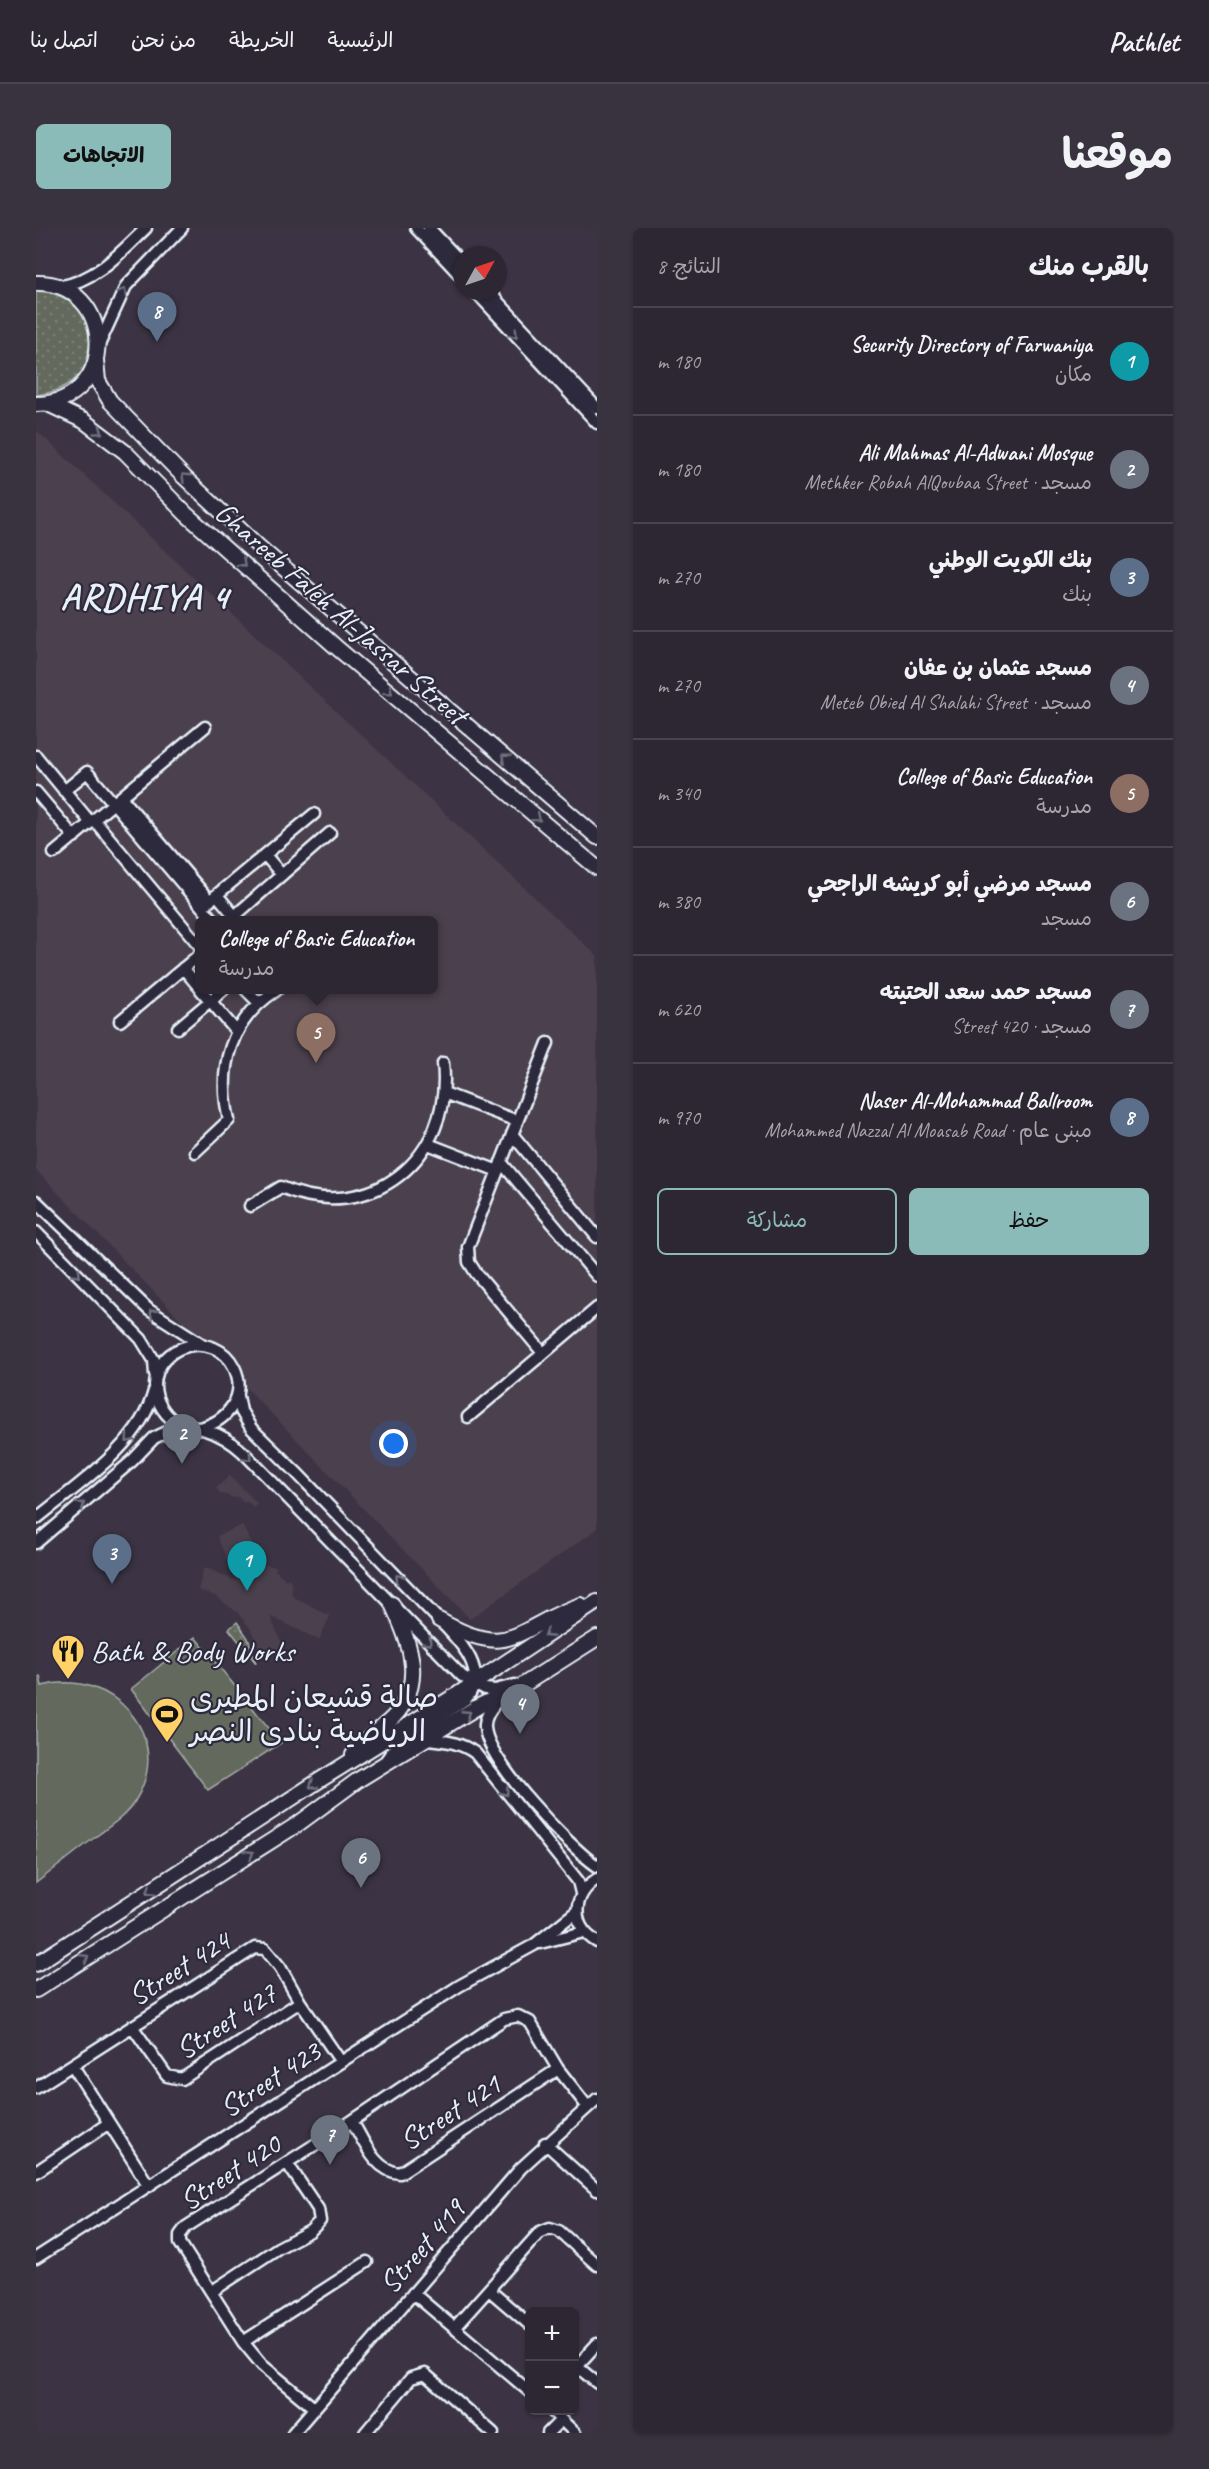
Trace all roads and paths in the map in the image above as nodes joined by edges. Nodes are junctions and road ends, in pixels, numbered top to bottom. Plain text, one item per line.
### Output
1 (146, 228) edge
2 (182, 228) edge
3 (416, 228) edge
4 (429, 228) edge
5 (453, 253) edge
6 (453, 267) edge
7 (36, 283) edge
8 (59, 287) junction
9 (483, 300) edge
10 (496, 300) edge
11 (99, 345) junction
12 (96, 360) junction
13 (42, 404) edge
14 (597, 408) edge
15 (597, 423) edge
16 (205, 727) dead end
17 (36, 756) edge
18 (64, 790) junction
19 (36, 792) edge
20 (118, 800) junction
21 (314, 814) dead end
22 (92, 821) junction
23 (330, 833) dead end
24 (74, 837) junction
25 (597, 837) edge
26 (54, 853) dead end
27 (265, 855) junction
28 (597, 868) edge
29 (282, 875) junction
30 (210, 901) junction
31 (212, 916) edge
32 (230, 916) edge
33 (237, 916) edge
34 (195, 940) edge
35 (195, 958) edge
36 (183, 968) junction
37 (195, 982) edge
38 (205, 994) edge
39 (218, 994) edge
40 (250, 994) edge
41 (267, 994) edge
42 (210, 1000) junction
43 (259, 1003) junction
44 (120, 1021) dead end
45 (178, 1028) dead end
46 (237, 1032) junction
47 (548, 1043) dead end
48 (443, 1063) dead end
49 (444, 1093) junction
50 (517, 1121) junction
51 (512, 1134) junction
52 (428, 1144) junction
53 (195, 1152) dead end
54 (500, 1167) junction
55 (36, 1201) edge
56 (250, 1206) dead end
57 (36, 1232) edge
58 (597, 1237) edge
59 (597, 1276) edge
60 (597, 1308) edge
61 (203, 1345) junction
62 (543, 1353) junction
63 (155, 1382) junction
64 (238, 1393) junction
65 (468, 1417) dead end
66 (181, 1425) junction
67 (199, 1428) junction
68 (36, 1519) edge
69 (36, 1542) edge
70 (597, 1601) edge
71 (392, 1604) junction
72 (440, 1620) junction
73 (597, 1638) edge
74 (473, 1683) junction
75 (524, 1686) junction
76 (499, 1698) junction
77 (427, 1739) junction
78 (487, 1742) junction
79 (475, 1753) junction
80 (346, 1764) junction
81 (383, 1767) junction
82 (597, 1866) edge
83 (597, 1879) edge
84 (581, 1893) junction
85 (576, 1912) junction
86 (584, 1932) junction
87 (597, 1942) edge
88 (534, 1945) junction
89 (36, 1964) edge
90 (36, 1990) edge
91 (300, 2002) junction
92 (132, 2026) junction
93 (341, 2062) junction
94 (73, 2066) junction
95 (558, 2069) junction
96 (36, 2088) edge
97 (597, 2099) edge
98 (587, 2106) junction
99 (352, 2121) junction
100 (109, 2123) junction
101 (545, 2143) junction
102 (287, 2163) junction
103 (36, 2172) edge
104 (149, 2186) junction
105 (597, 2190) edge
106 (36, 2258) edge
107 (367, 2262) dead end
108 (597, 2265) edge
109 (489, 2290) junction
110 (211, 2292) junction
111 (413, 2293) junction
112 (525, 2321) edge
113 (455, 2327) junction
114 (243, 2342) junction
115 (597, 2344) edge
116 (579, 2362) edge
117 (579, 2368) edge
118 (597, 2383) edge
119 (525, 2388) edge
120 (314, 2408) junction
121 (556, 2415) edge
122 (561, 2420) junction
123 (293, 2433) edge
124 (365, 2433) edge
125 (493, 2433) edge
126 (548, 2433) edge
127 (575, 2433) edge

1 - 8 street
11 -> 2 street
3 - 6 street
4 - 5 street
7 - 8 main road
8 - 11 main road
9 -> 15 street
10 - 14 street
11 - 12 main road
12 - 13 main road
25 -> 12 main road, Ghareeb Faleh Al-Jassar Street
13 -> 28 main road, Ghareeb Faleh Al-Jassar Street
16 - 20 street
17 - 18 street
18 - 20 street
18 - 22 street
19 - 24 street
20 - 22 street
20 - 30 street
21 - 27 street
22 - 24 street
22 - 34 street
23 - 29 street
24 - 26 street
27 - 29 street
27 - 30 street
29 - 33 street
30 - 31 street
30 - 32 street
35 - 36 street
36 - 37 street
36 - 44 street
38 - 42 street
39 - 42 street
40 - 43 street
41 - 43 street
42 - 45 street
42 - 46 street
43 - 46 street
46 - 53 street
47 - 50 street
48 - 49 street
49 - 50 street
49 - 52 street
50 - 51 street
51 - 54 street
51 - 58 street
52 - 54 street
52 - 56 street
54 - 59 street
54 - 62 street
61 -> 55 street
57 -> 63 street
60 - 62 street
61 - 63 street
61 - 64 street
62 - 65 street
63 - 66 street
63 -> 68 street
64 - 67 street
72 -> 64 street
66 - 67 street
69 -> 66 street
67 -> 71 street
70 - 72 main road
70 -> 74 main road
71 -> 74 street
71 - 80 main road
72 - 74 street
73 - 75 main road
74 - 75 street
74 - 80 main road
74 - 81 street
75 - 76 main road
77 -> 76 main road
76 - 78 street
77 - 79 street
77 - 81 main road
78 - 79 street
78 - 82 street
79 -> 84 street
80 -> 89 main road
90 -> 81 main road
83 - 84 street
84 - 85 street
85 - 86 street
85 - 88 street, Street 423
86 - 87 street
86 - 88 street, Street 423
88 - 93 street, Street 423
91 - 92 street, Street 427
91 - 92 street, Street 424
91 - 93 street, Street 424
92 - 94 street, Street 424
93 - 104 street, Street 423
94 - 96 street, Street 424
94 - 100 street
95 - 98 street, Street 420
95 - 99 street, Street 421
95 - 99 street, Street 420
97 - 98 street, Street 419
98 - 101 street, Street 419
99 - 102 street, Street 420
100 - 103 street
100 - 104 street
101 - 105 street
101 - 111 street, Street 419
102 - 110 street, Street 420
102 - 110 street
104 - 106 street, Street 423
107 - 114 street
108 - 109 street
109 - 112 street
109 - 113 street
110 - 114 street, Street 420
111 - 113 street
111 - 120 street, Street 419
113 - 119 street
114 - 120 street, Street 420
115 - 116 street
117 - 118 street
120 - 123 street, Street 419
121 - 122 street
122 - 126 street
122 - 127 street
124 - 125 street

